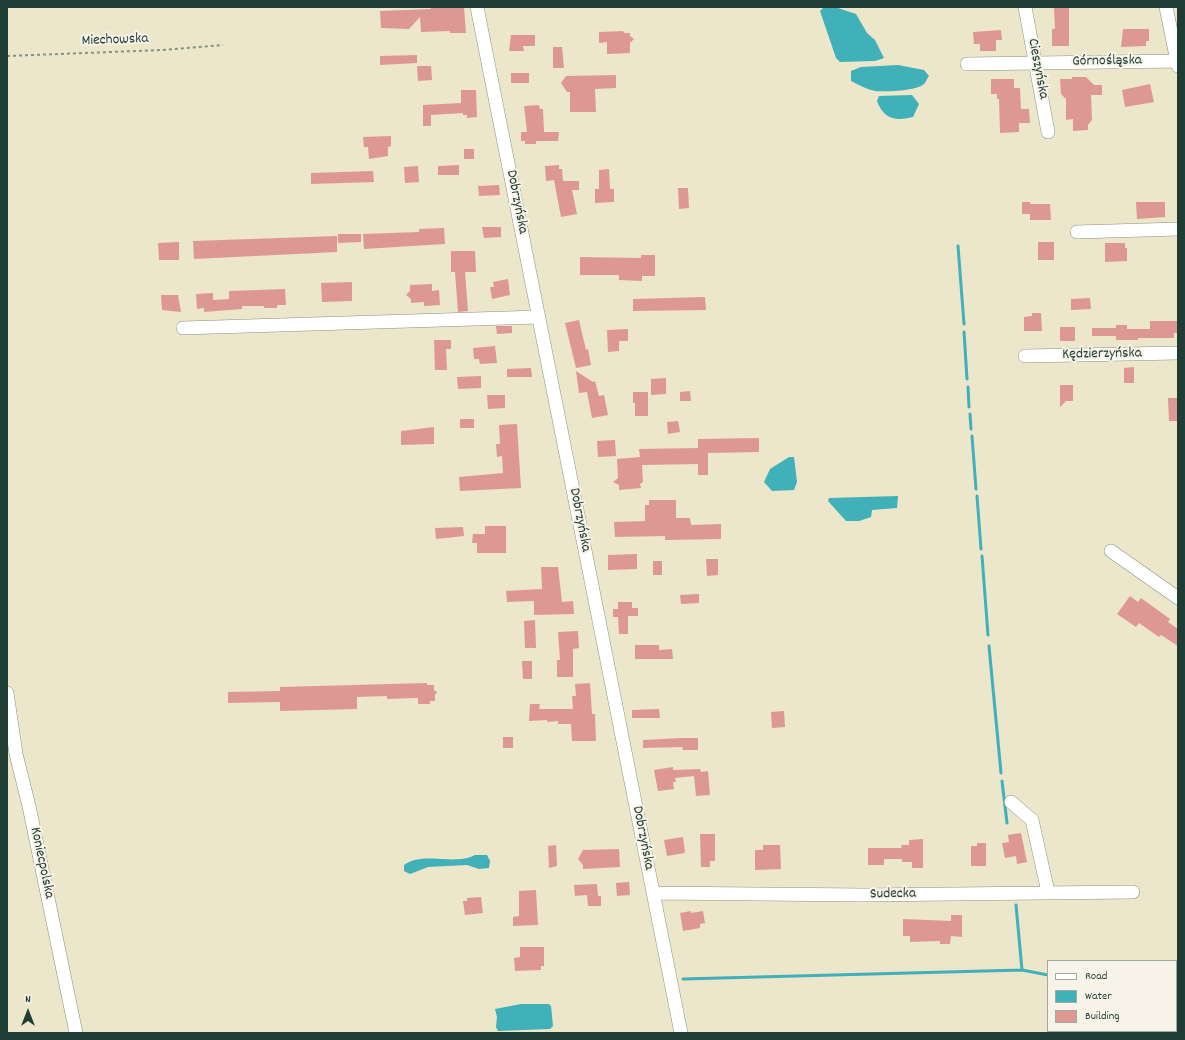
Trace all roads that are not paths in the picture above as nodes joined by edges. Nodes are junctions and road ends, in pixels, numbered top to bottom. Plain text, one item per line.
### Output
1 (477, 7) edge
2 (1025, 7) edge
3 (1166, 7) edge
4 (1036, 63) junction
5 (1178, 63) edge
6 (967, 64) dead end
7 (1048, 132) dead end
8 (1178, 229) edge
9 (1078, 232) dead end
10 (539, 317) junction
11 (183, 328) dead end
12 (1178, 353) edge
13 (1025, 356) dead end
14 (1112, 550) dead end
15 (1178, 598) edge
16 (7, 693) edge
17 (1011, 802) dead end
18 (1048, 892) junction
19 (1134, 892) dead end
20 (653, 893) junction
21 (76, 1033) edge
22 (681, 1033) edge

1 - 10 street, Dobrzyńska
2 - 4 street, Cieszyńska
3 - 5 street
4 - 5 street, Górnośląska
4 - 6 street, Górnośląska
4 - 7 street, Cieszyńska
8 - 9 street
10 - 11 street
10 - 20 street, Dobrzyńska
12 - 13 street, Kędzierzyńska
14 - 15 street
16 - 21 street, Koniecpolska
17 - 18 street
18 - 19 street, Sudecka
18 - 20 street, Sudecka
20 - 22 street, Dobrzyńska

